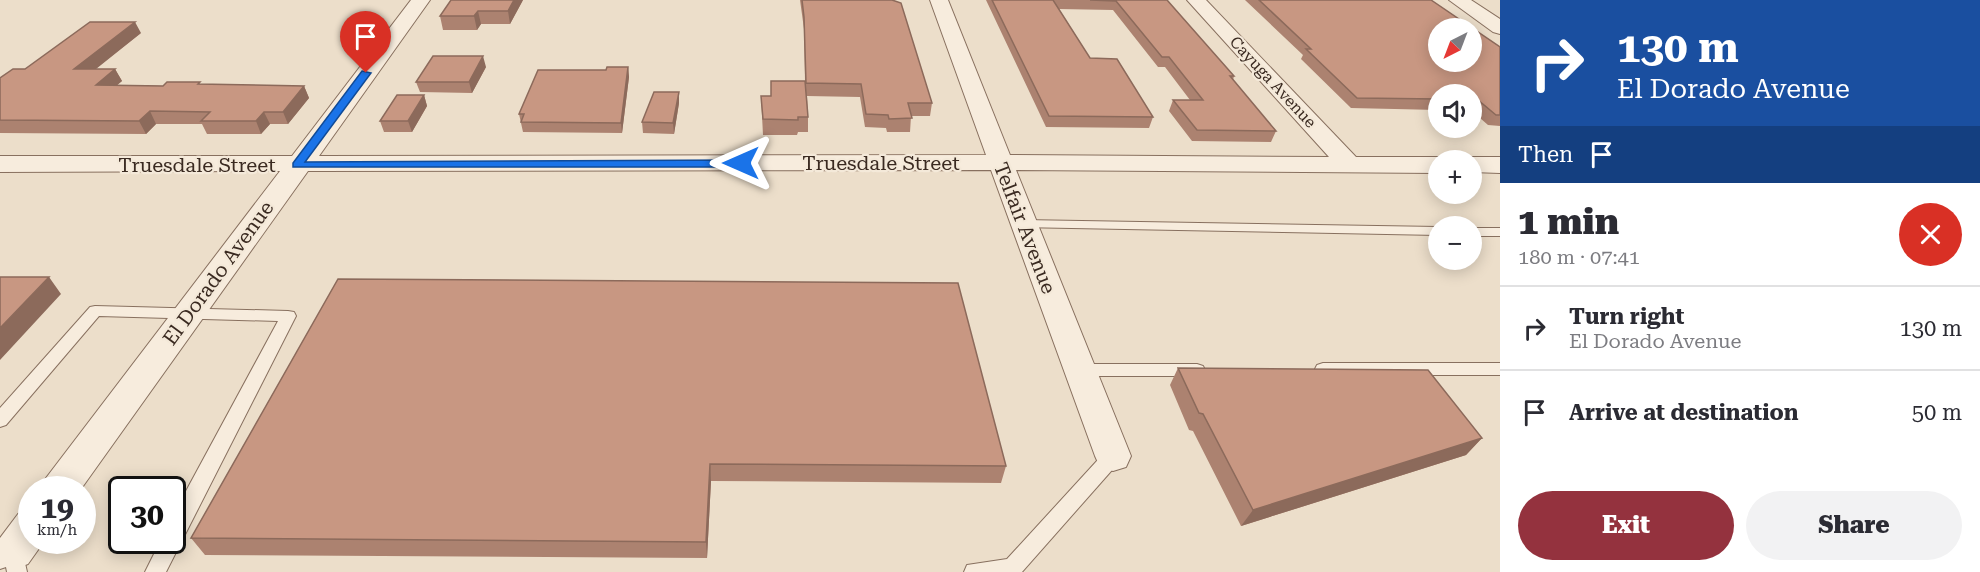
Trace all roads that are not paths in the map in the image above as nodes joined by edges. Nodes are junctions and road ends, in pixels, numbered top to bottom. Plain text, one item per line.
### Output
1 (421, 0) edge
2 (939, 0) edge
3 (1196, 0) edge
4 (1458, 0) edge
5 (1500, 28) edge
6 (999, 162) junction
7 (0, 164) edge
8 (1349, 164) junction
9 (297, 165) junction
10 (1428, 165) edge
11 (1482, 165) edge
12 (1500, 165) edge
13 (1023, 224) junction
14 (1428, 231) edge
15 (1482, 232) edge
16 (1500, 232) edge
17 (189, 312) junction
18 (1301, 369) edge
19 (1500, 369) edge
20 (1080, 370) junction
21 (1208, 370) edge
22 (0, 420) edge
23 (1113, 456) joint
24 (69, 476) edge
25 (186, 512) edge
26 (164, 554) edge
27 (155, 572) edge
28 (974, 572) edge

1 - 9 street, El Dorado Avenue
2 - 6 street, Telfair Avenue
3 - 8 street, Cayuga Avenue
4 - 5 street
6 - 8 street, Truesdale Street
6 - 9 street, Truesdale Street
6 - 13 street, Telfair Avenue
7 - 9 street, Truesdale Street
8 - 10 street, Truesdale Street
9 - 17 street, El Dorado Avenue
11 - 12 street
13 - 14 lane
13 - 20 street, Telfair Avenue
15 - 16 lane
17 - 22 lane
17 - 24 street, El Dorado Avenue
17 - 25 lane
18 - 19 lane
20 - 21 lane
20 - 23 street, Telfair Avenue
23 - 28 lane
26 - 27 lane

